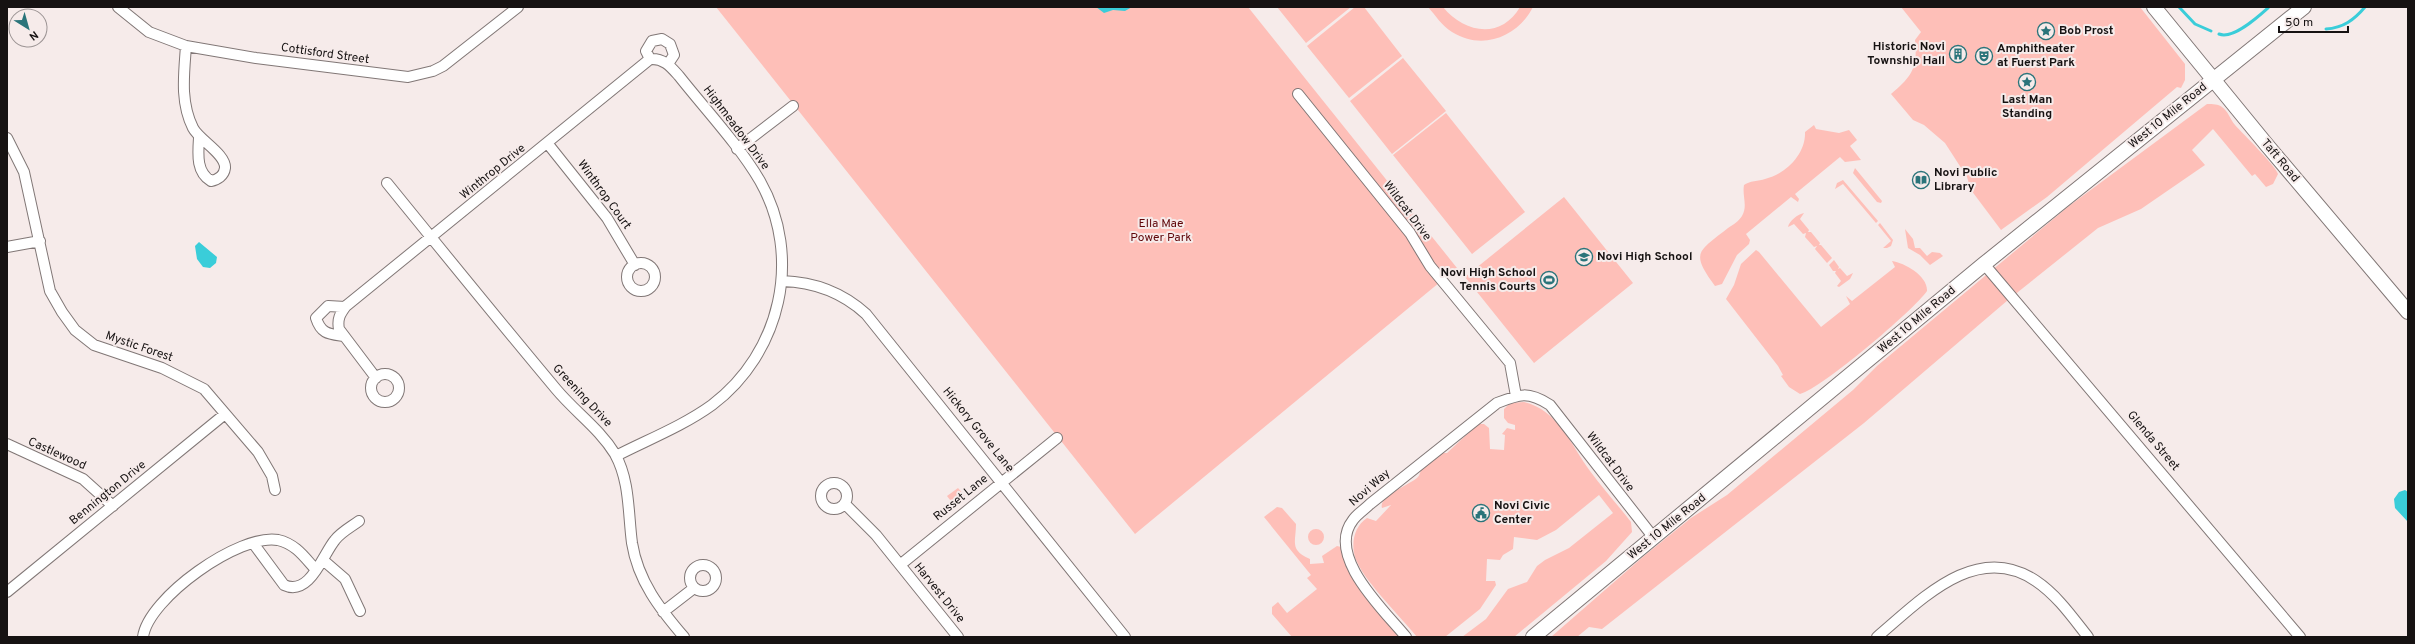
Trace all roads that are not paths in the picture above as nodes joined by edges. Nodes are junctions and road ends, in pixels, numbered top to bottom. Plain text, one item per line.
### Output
1 (118, 7) edge
2 (518, 7) edge
3 (2154, 7) edge
4 (2304, 7) edge
5 (186, 46) junction
6 (654, 59) junction
7 (668, 64) junction
8 (2214, 79) junction
9 (1298, 94) dead end
10 (793, 106) dead end
11 (7, 138) edge
12 (199, 138) dead end
13 (548, 144) junction
14 (737, 149) junction
15 (387, 183) dead end
16 (432, 238) junction
17 (40, 241) junction
18 (7, 247) edge
19 (1984, 264) junction
20 (634, 265) dead end
21 (782, 280) junction
22 (346, 307) junction
23 (2408, 312) edge
24 (343, 336) junction
25 (376, 378) dead end
26 (1516, 396) junction
27 (225, 414) junction
28 (1057, 438) dead end
29 (7, 444) edge
30 (616, 456) junction
31 (1002, 482) junction
32 (275, 490) dead end
33 (845, 504) dead end
34 (113, 506) junction
35 (359, 521) dead end
36 (1654, 538) junction
37 (253, 543) junction
38 (323, 560) junction
39 (900, 565) junction
40 (316, 570) junction
41 (694, 588) dead end
42 (7, 592) edge
43 (360, 611) dead end
44 (663, 612) junction
45 (2086, 636) edge
46 (143, 637) edge
47 (684, 637) edge
48 (958, 637) edge
49 (1125, 637) edge
50 (1406, 637) edge
51 (1533, 637) edge
52 (1877, 637) edge
53 (2300, 637) edge

1 - 5 street, Cottisford Street
2 - 5 street, Cottisford Street
3 - 8 main road, Taft Road
4 - 8 main road, West 10 Mile Road
5 - 12 street
6 - 7 street, Highmeadow Drive
6 - 7 street
6 - 13 street, Winthrop Drive
7 - 14 street, Highmeadow Drive
8 - 19 main road, West 10 Mile Road
8 - 23 main road, Taft Road
9 - 26 street, Wildcat Drive
10 - 14 street
11 - 17 street, Mystic Forest
13 - 16 street, Winthrop Drive
13 - 20 street, Winthrop Court
14 - 21 street, Highmeadow Drive
15 - 16 street, Greening Drive
16 - 22 street, Winthrop Drive
16 - 30 street, Greening Drive
17 - 18 street
17 - 27 street, Mystic Forest
19 - 36 main road, West 10 Mile Road
19 - 53 street, Glenda Street
21 - 30 street, Highmeadow Drive
21 - 31 street, Hickory Grove Lane
22 - 24 street, Winthrop Drive
22 - 24 street
24 - 25 street
26 - 36 street, Wildcat Drive
26 - 50 street, Novi Way
27 - 32 street, Mystic Forest
27 - 34 street, Bennington Drive
28 - 31 street, Russet Lane
29 - 34 street, Castlewood
30 - 44 street, Greening Drive
31 - 39 street, Russet Lane
31 - 49 street, Hickory Grove Lane
33 - 39 street, Harvest Drive
34 - 42 street, Bennington Drive
35 - 38 street
36 - 51 main road, West 10 Mile Road
37 - 40 street
37 - 40 street
37 - 46 street
38 - 40 street
38 - 43 street
39 - 48 street, Harvest Drive
41 - 44 street
44 - 47 street, Greening Drive
45 - 52 street

